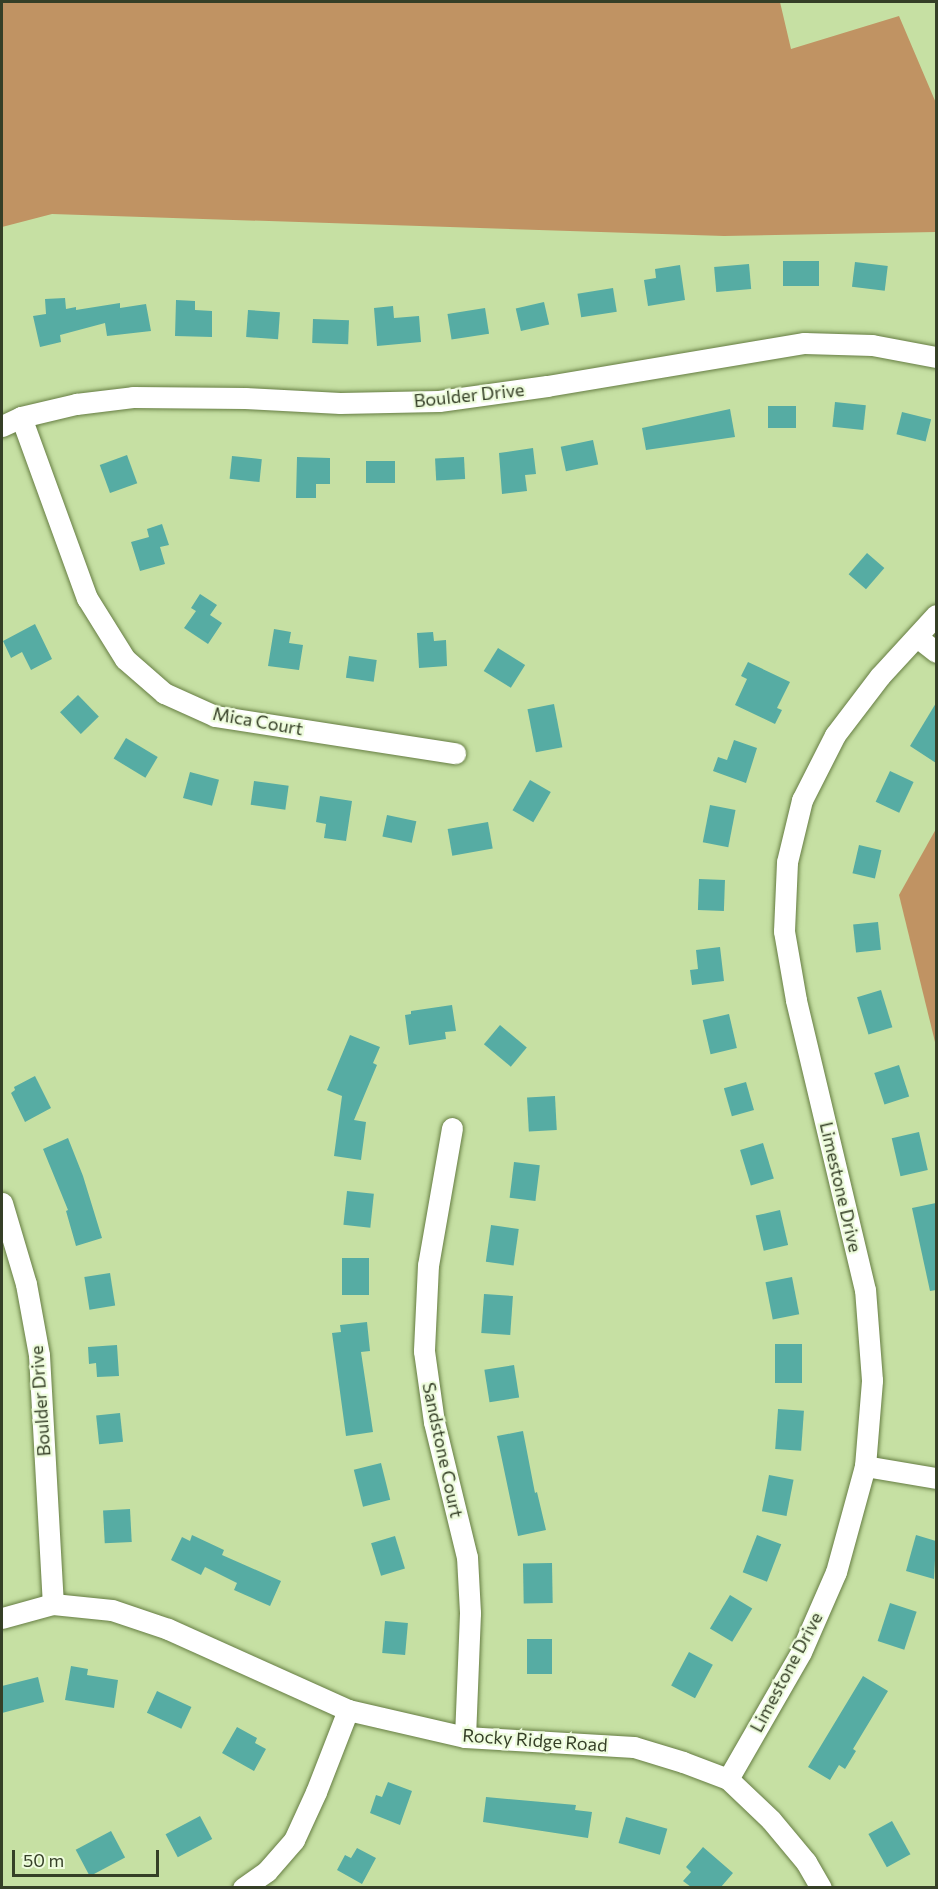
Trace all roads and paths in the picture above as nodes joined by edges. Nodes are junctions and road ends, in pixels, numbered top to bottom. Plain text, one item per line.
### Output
1 (936, 357) edge
2 (21, 417) junction
3 (2, 426) edge
4 (936, 615) edge
5 (917, 637) junction
6 (936, 652) edge
7 (455, 753) dead end
8 (452, 1128) dead end
9 (2, 1203) edge
10 (865, 1467) junction
11 (936, 1478) edge
12 (53, 1604) junction
13 (2, 1618) edge
14 (348, 1710) junction
15 (465, 1737) junction
16 (728, 1779) junction
17 (243, 1887) edge
18 (821, 1887) edge

1 - 2 street, Boulder Drive
2 - 3 street, Boulder Drive
2 - 7 street, Mica Court
4 - 5 street, Limestone Drive
5 - 6 street
5 - 10 street, Limestone Drive
8 - 15 street, Sandstone Court
9 - 12 street, Boulder Drive
10 - 11 street
10 - 16 street, Limestone Drive
12 - 13 street, Rocky Ridge Road
12 - 14 street, Rocky Ridge Road
14 - 15 street, Rocky Ridge Road
14 - 17 street
15 - 16 street, Rocky Ridge Road
16 - 18 street, Rocky Ridge Road

